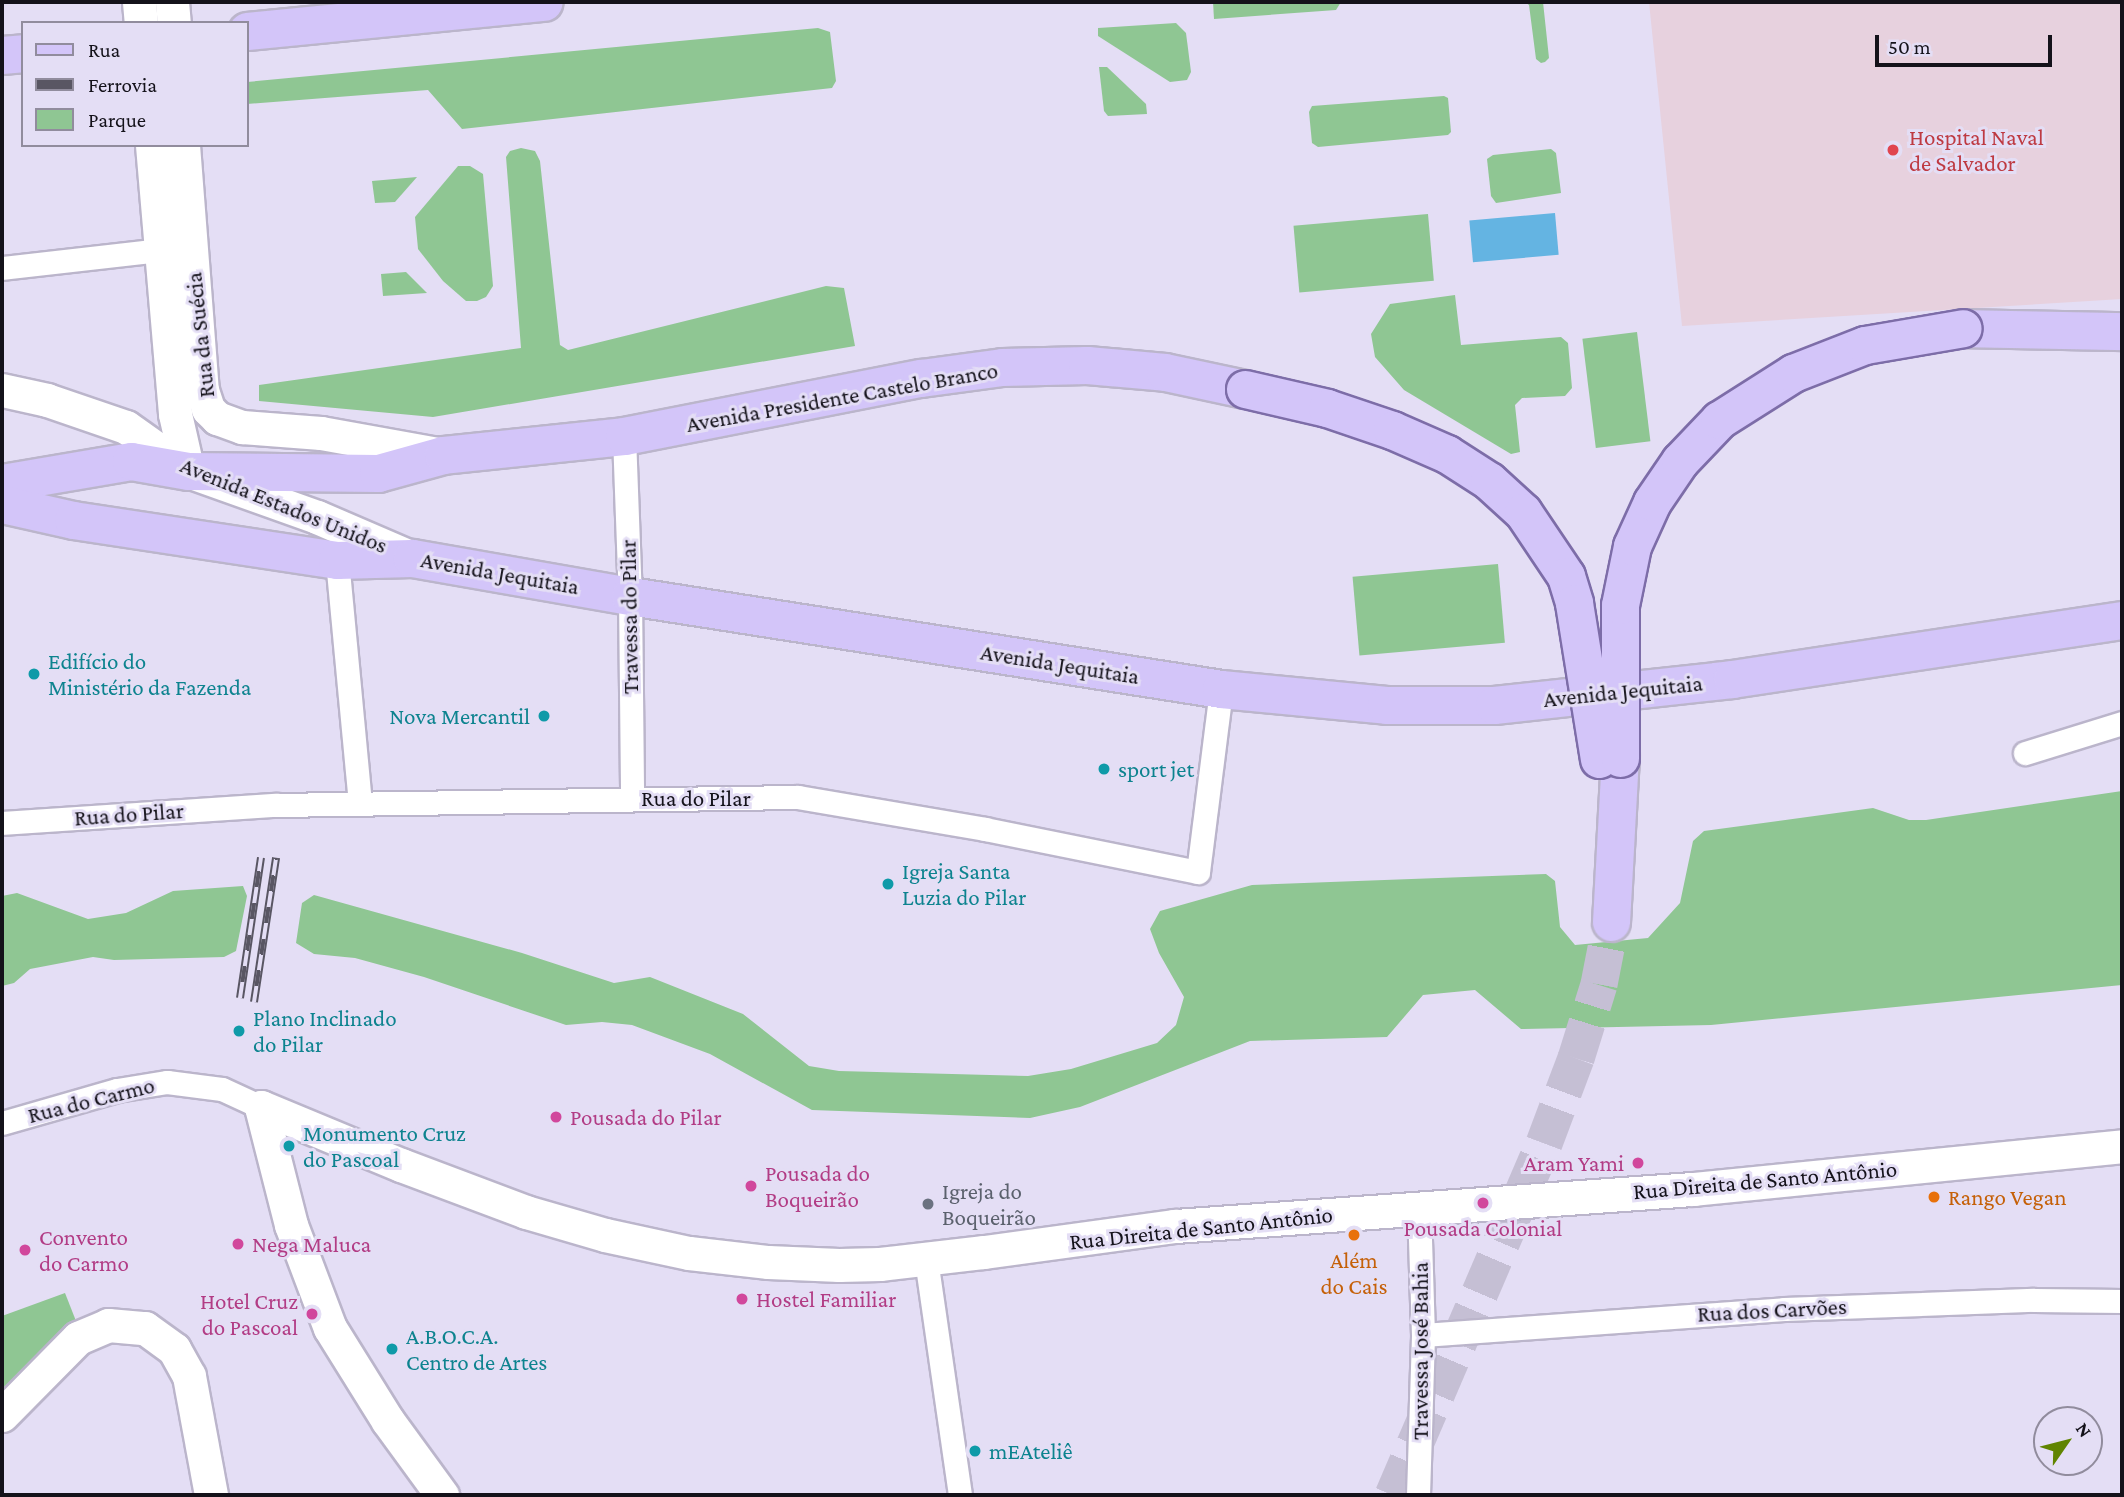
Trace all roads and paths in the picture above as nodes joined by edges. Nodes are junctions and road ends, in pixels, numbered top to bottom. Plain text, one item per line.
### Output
1 (139, 2) edge
2 (172, 2) edge
3 (544, 2) edge
4 (141, 21) edge
5 (174, 21) edge
6 (248, 31) edge
7 (21, 53) edge
8 (2, 55) edge
9 (152, 147) edge
10 (183, 147) edge
11 (161, 250) junction
12 (2, 268) edge
13 (2122, 331) edge
14 (2, 390) edge
15 (624, 436) junction
16 (443, 455) junction
17 (188, 471) junction
18 (2, 483) edge
19 (2, 504) edge
20 (412, 558) junction
21 (337, 560) junction
22 (630, 596) junction
23 (2122, 620) edge
24 (1221, 689) junction
25 (2122, 723) edge
26 (2025, 753) dead end
27 (1610, 759) junction
28 (632, 798) junction
29 (360, 803) junction
30 (2, 823) edge
31 (1611, 922) tunnel mouth
32 (261, 1107) junction
33 (2, 1123) edge
34 (2122, 1146) edge
35 (1419, 1208) junction
36 (926, 1259) junction
37 (2122, 1301) edge
38 (1423, 1335) junction
39 (2, 1415) edge
40 (211, 1495) edge
41 (442, 1495) edge
42 (960, 1495) edge
43 (1418, 1495) edge

1 - 4 street
2 - 5 street
3 - 6 main road
7 - 8 main road
9 - 11 street, Rua da Suécia
10 - 16 street, Rua da Suécia
11 - 12 street
11 - 17 street, Rua da Suécia
13 - 27 main road, Avenida Presidente Castelo Branco, bridge
14 - 17 street, Avenida Estados Unidos
15 - 16 main road, Avenida Presidente Castelo Branco
15 - 22 street, Travessa do Pilar
15 - 27 main road, Avenida Presidente Castelo Branco, bridge
16 - 17 main road, Avenida Presidente Castelo Branco
17 - 18 main road, Avenida Presidente Castelo Branco
17 - 20 street, Avenida Estados Unidos
19 - 21 main road, Avenida Jequitaia
20 - 21 main road, Avenida Jequitaia
20 - 22 main road, Avenida Jequitaia
21 - 29 street
22 - 24 main road, Avenida Jequitaia
22 - 28 street, Travessa do Pilar
23 - 24 main road, Avenida Jequitaia
24 - 28 street, Rua do Pilar
25 - 26 street
27 - 31 main road, Avenida Presidente Castelo Branco
28 - 29 street, Rua do Pilar
29 - 30 street, Rua do Pilar
32 - 33 street, Rua do Carmo
32 - 36 street, Rua Direita de Santo Antônio
32 - 41 street
34 - 35 street, Rua Direita de Santo Antônio
35 - 36 street, Rua Direita de Santo Antônio
35 - 38 street, Travessa José Bahia
36 - 42 street
37 - 38 street, Rua dos Carvões
38 - 43 street, Travessa José Bahia
39 - 40 street

